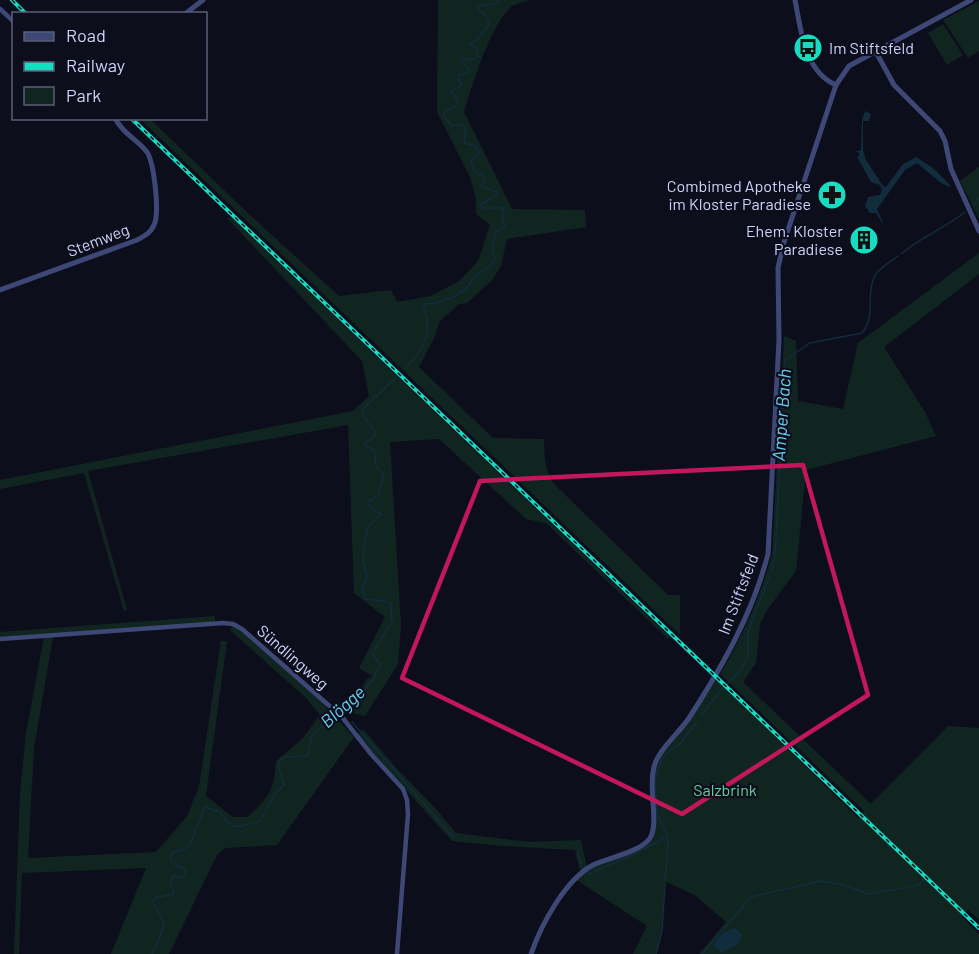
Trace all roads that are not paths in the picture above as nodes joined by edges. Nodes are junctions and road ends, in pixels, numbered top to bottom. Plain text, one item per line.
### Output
1 (203, 0) edge
2 (795, 0) edge
3 (971, 0) edge
4 (0, 9) edge
5 (188, 12) edge
6 (12, 20) edge
7 (876, 52) junction
8 (836, 85) junction
9 (116, 120) edge
10 (979, 231) edge
11 (0, 290) edge
12 (0, 639) edge
13 (397, 954) edge
14 (531, 954) edge

1 - 5 street
2 - 8 street
3 - 7 street
4 - 6 street
7 - 8 street
7 - 10 street
8 - 14 street, Im Stiftsfeld
9 - 11 street, Stemweg
12 - 13 street, Sündlingweg

